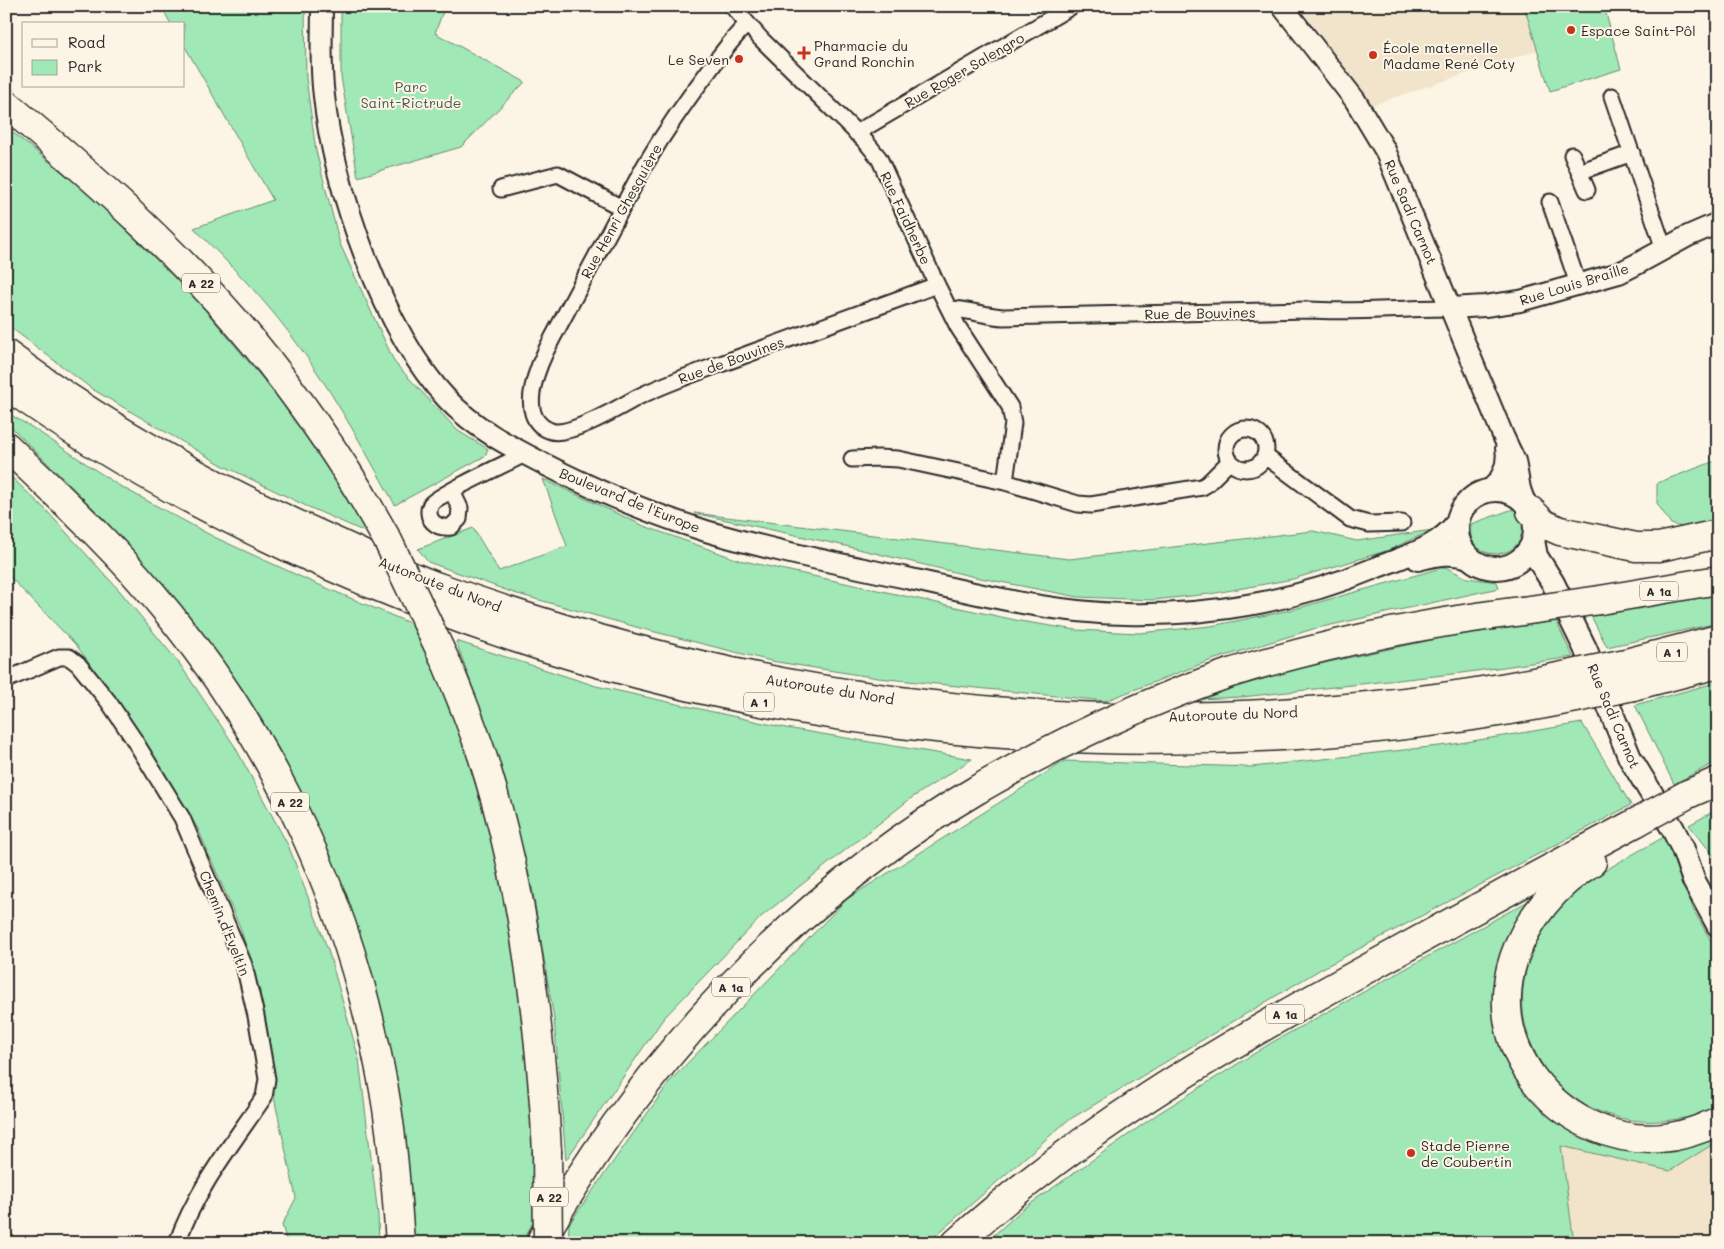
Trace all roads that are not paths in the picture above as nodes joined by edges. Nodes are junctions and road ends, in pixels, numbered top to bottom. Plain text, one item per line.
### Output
1 (322, 6) edge
2 (732, 6) edge
3 (1072, 6) edge
4 (1282, 6) edge
5 (747, 24) junction
6 (1612, 96) dead end
7 (6, 104) edge
8 (856, 133) junction
9 (1632, 153) junction
10 (1572, 155) dead end
11 (1579, 172) junction
12 (501, 189) dead end
13 (1587, 190) dead end
14 (1550, 202) dead end
15 (622, 208) junction
16 (1718, 223) edge
17 (1664, 249) junction
18 (1578, 284) junction
19 (937, 285) junction
20 (1451, 308) junction
21 (949, 309) junction
22 (6, 354) edge
23 (6, 385) edge
24 (534, 415) joint
25 (1504, 438) junction
26 (6, 446) edge
27 (525, 454) junction
28 (1265, 456) junction
29 (852, 459) dead end
30 (1230, 462) junction
31 (1005, 482) junction
32 (452, 491) dead end
33 (1488, 491) junction
34 (1528, 507) junction
35 (1458, 520) junction
36 (1402, 523) dead end
37 (1718, 534) edge
38 (1533, 540) junction
39 (1470, 558) junction
40 (1504, 567) junction
41 (1363, 574) junction
42 (1718, 580) edge
43 (1560, 600) junction
44 (1718, 639) edge
45 (1718, 664) edge
46 (1629, 675) junction
47 (6, 680) edge
48 (1572, 687) junction
49 (1718, 781) edge
50 (1718, 791) edge
51 (1691, 799) junction
52 (1640, 827) junction
53 (1673, 829) junction
54 (1718, 895) edge
55 (1718, 925) edge
56 (1718, 1121) edge
57 (177, 1243) edge
58 (400, 1243) edge
59 (540, 1243) edge
60 (548, 1243) edge
61 (956, 1243) edge

1 - 27 street, Boulevard de l'Europe
2 - 5 street, Rue Faidherbe
3 - 8 street, Rue Roger Salengro
4 - 20 street, Rue Sadi Carnot
5 - 8 street, Rue Faidherbe
5 - 15 street, Rue Henri Ghesquière
6 - 9 street
7 - 60 highway, A 22, bridge
8 - 19 street, Rue Faidherbe
9 - 11 street
9 - 17 street
10 - 11 street
11 - 13 street
12 - 15 street
14 - 18 street
15 - 24 street, Rue Henri Ghesquière
16 - 17 street, Rue Louis Braille
17 - 18 street, Rue Louis Braille
18 - 20 street, Rue Louis Braille
19 - 21 street, Rue Faidherbe
19 - 24 street, Rue de Bouvines
20 - 21 street, Rue de Bouvines
20 - 25 street, Rue Sadi Carnot
21 - 31 street, Rue Faidherbe
22 - 48 highway, Autoroute du Nord / A 1
23 - 48 highway, Autoroute du Nord / A 1
25 - 33 street, Rue Sadi Carnot
25 - 34 street, Rue Sadi Carnot
26 - 58 highway, A 22
27 - 32 street
27 - 41 street, Boulevard de l'Europe
28 - 30 street
28 - 30 street
28 - 36 street
29 - 31 street
30 - 31 street
33 - 34 main road
33 - 35 main road
34 - 37 highway
34 - 38 main road
35 - 39 main road
35 - 41 street, Boulevard de l'Europe
38 - 40 main road
38 - 43 main road, Rue Sadi Carnot
39 - 40 main road
39 - 41 street, Boulevard de l'Europe
40 - 43 main road, Rue Sadi Carnot
42 - 59 highway, A 1a, bridge
43 - 53 main road, Rue Sadi Carnot
44 - 46 highway, Autoroute du Nord / A 1
45 - 46 highway, Autoroute du Nord / A 1
46 - 48 highway, Autoroute du Nord / A 1, bridge
47 - 57 street, Chemin d'Eveltin
49 - 51 highway, A 1a
50 - 51 highway
51 - 52 highway, A 1a, bridge
52 - 56 highway
52 - 61 highway, A 1a
53 - 54 main road, Rue Sadi Carnot
53 - 55 main road, Rue Sadi Carnot

